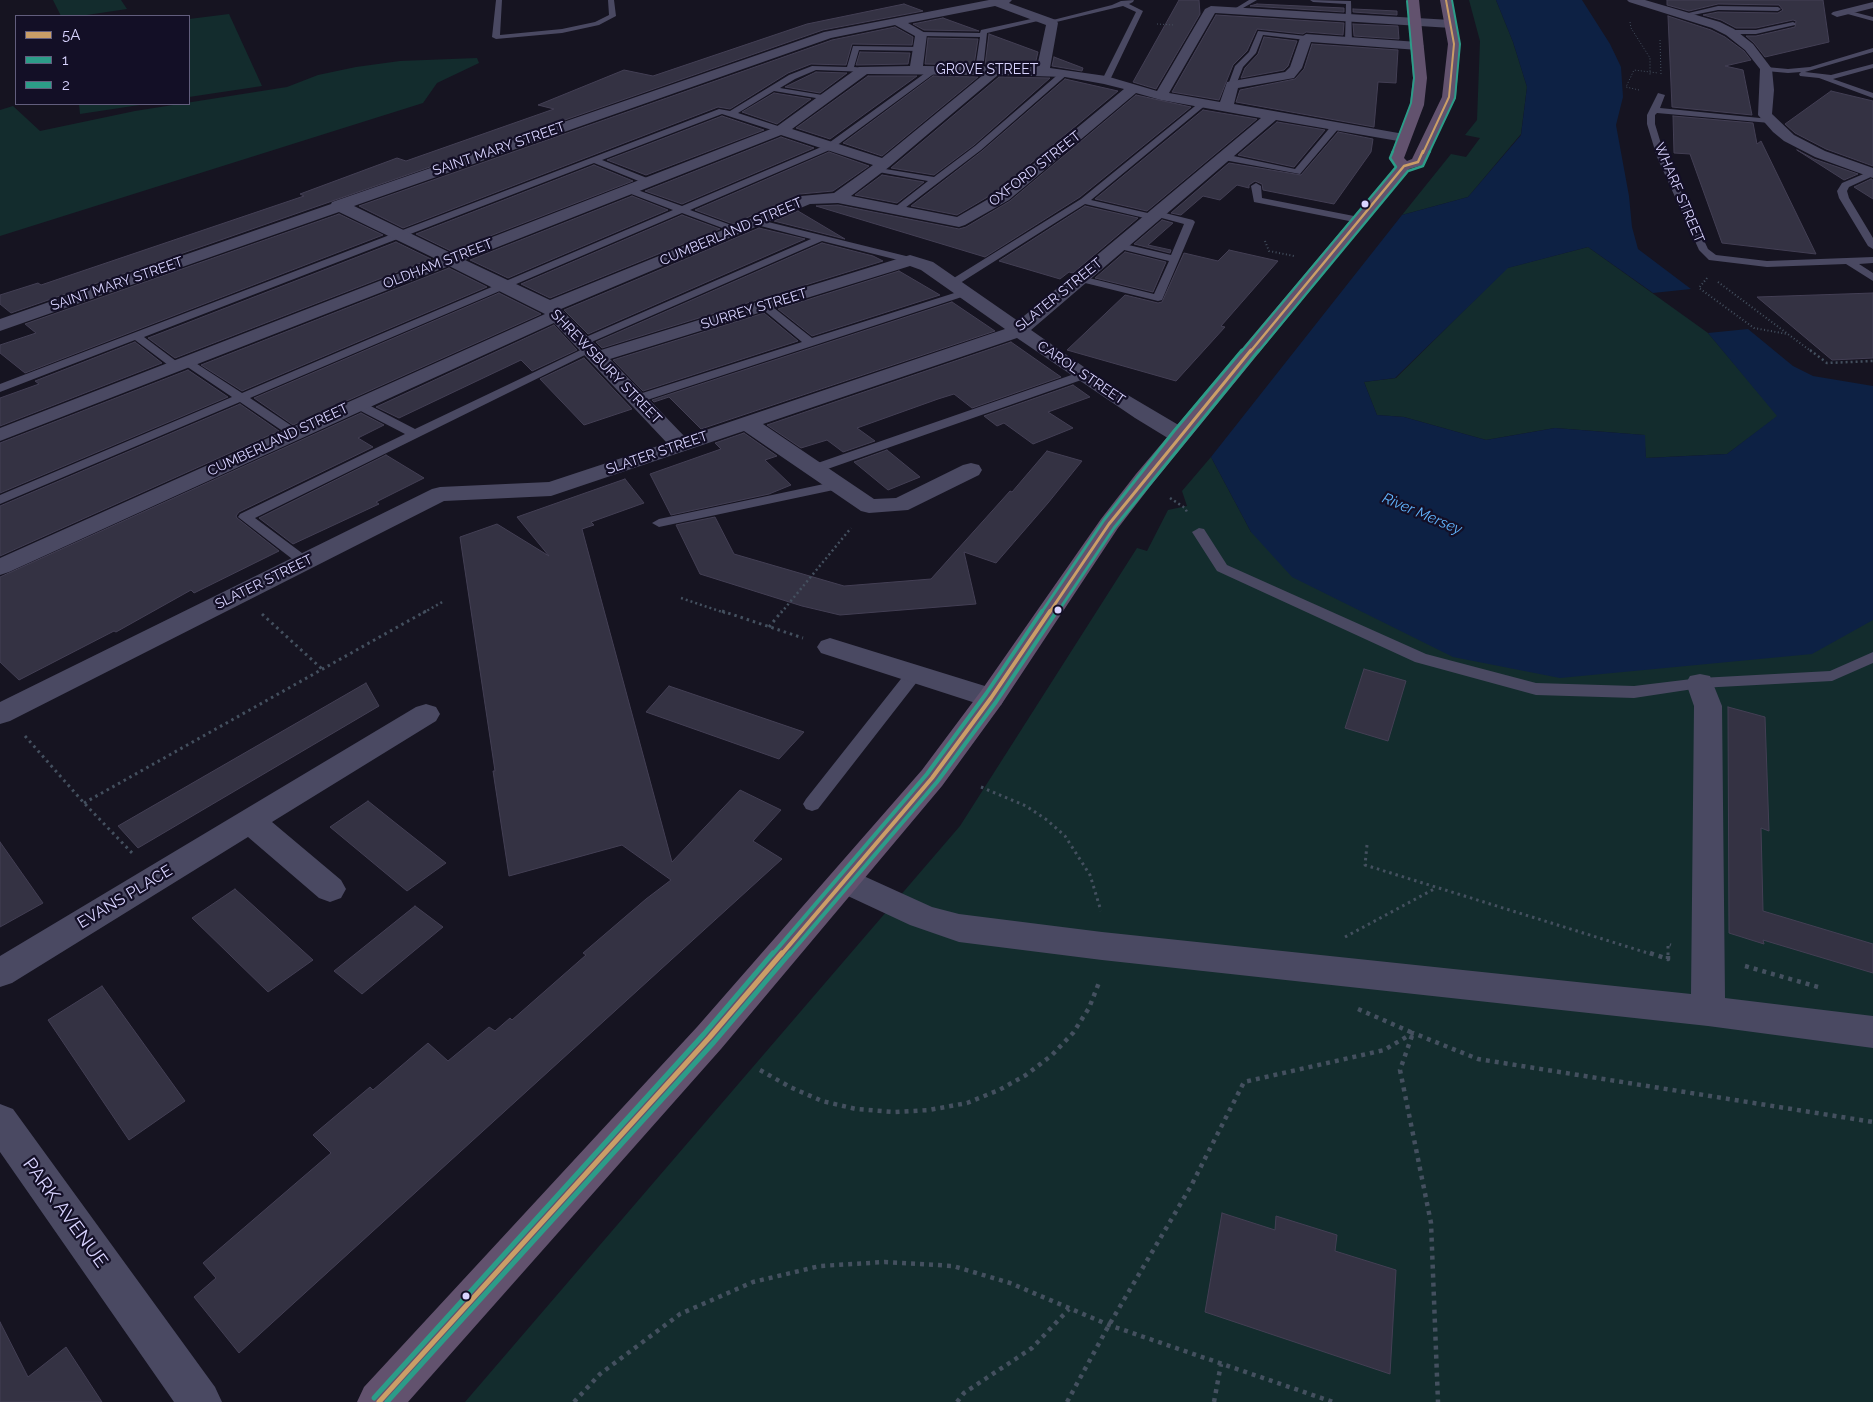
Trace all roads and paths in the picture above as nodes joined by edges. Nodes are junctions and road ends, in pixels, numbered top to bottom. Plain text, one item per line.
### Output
1 (499, 0) edge
2 (611, 0) edge
3 (1136, 0) edge
4 (1254, 0) edge
5 (1313, 0) edge
6 (1413, 0) edge
7 (1446, 0) edge
8 (1633, 0) edge
9 (1001, 1) edge
10 (935, 2) dead end
11 (1121, 3) junction
12 (1873, 5) edge
13 (957, 9) junction
14 (1778, 9) dead end
15 (1234, 11) junction
16 (1842, 13) joint
17 (1683, 15) junction
18 (1349, 18) junction
19 (1873, 19) edge
20 (1044, 20) junction
21 (896, 21) junction
22 (1134, 22) junction
23 (1416, 22) junction
24 (1451, 24) junction
25 (1793, 24) dead end
26 (1201, 27) junction
27 (1730, 32) junction
28 (921, 34) junction
29 (984, 35) junction
30 (1306, 38) junction
31 (1660, 40) dead end
32 (1349, 41) junction
33 (1418, 46) junction
34 (920, 49) junction
35 (1873, 50) edge
36 (1873, 66) edge
37 (857, 69) junction
38 (1766, 69) junction
39 (916, 70) junction
40 (934, 70) junction
41 (979, 70) junction
42 (996, 70) junction
43 (1043, 71) junction
44 (1788, 71) junction
45 (1650, 72) dead end
46 (1065, 73) junction
47 (1818, 76) junction
48 (1106, 80) junction
49 (1232, 85) junction
50 (1133, 88) junction
51 (774, 89) junction
52 (1643, 90) dead end
53 (1661, 95) joint
54 (1161, 96) junction
55 (1873, 96) edge
56 (825, 98) junction
57 (1203, 104) junction
58 (1226, 107) junction
59 (1656, 110) junction
60 (731, 114) junction
61 (1273, 115) junction
62 (1770, 121) junction
63 (1336, 126) junction
64 (781, 130) junction
65 (829, 147) junction
66 (1404, 152) junction
67 (1224, 157) junction
68 (594, 160) junction
69 (880, 167) junction
70 (1873, 173) edge
71 (936, 180) junction
72 (648, 182) junction
73 (1256, 186) dead end
74 (628, 190) junction
75 (1288, 195) dead end
76 (838, 198) junction
77 (1084, 201) junction
78 (338, 205) junction
79 (680, 209) junction
80 (898, 209) junction
81 (1317, 212) junction
82 (1155, 215) junction
83 (1359, 220) junction
84 (756, 222) junction
85 (736, 230) junction
86 (400, 235) junction
87 (821, 238) junction
88 (1265, 241) dead end
89 (1120, 246) junction
90 (1873, 246) edge
91 (1299, 257) dead end
92 (450, 259) junction
93 (1174, 259) junction
94 (910, 260) junction
95 (1873, 260) edge
96 (1848, 261) junction
97 (1709, 276) dead end
98 (1080, 278) junction
99 (1873, 278) edge
100 (1717, 281) dead end
101 (503, 285) junction
102 (960, 288) junction
103 (765, 306) junction
104 (553, 311) junction
105 (0, 325) edge
106 (1018, 331) junction
107 (1788, 334) junction
108 (136, 336) junction
109 (811, 343) junction
110 (590, 349) junction
111 (1873, 361) edge
112 (182, 364) junction
113 (1084, 374) junction
114 (0, 388) edge
115 (240, 397) junction
116 (637, 399) junction
117 (357, 404) junction
118 (746, 422) junction
119 (294, 433) junction
120 (414, 434) junction
121 (0, 435) edge
122 (1179, 435) junction
123 (680, 444) junction
124 (814, 469) junction
125 (971, 470) dead end
126 (838, 485) junction
127 (1170, 498) dead end
128 (0, 500) edge
129 (870, 506) junction
130 (1185, 508) dead end
131 (659, 523) dead end
132 (1198, 532) dead end
133 (305, 562) junction
134 (0, 567) edge
135 (239, 594) junction
136 (681, 598) dead end
137 (444, 601) dead end
138 (769, 627) junction
139 (830, 646) joint
140 (1873, 657) edge
141 (322, 668) junction
142 (914, 674) junction
143 (1700, 683) junction
144 (990, 698) junction
145 (2, 713) edge
146 (426, 714) dead end
147 (982, 787) dead end
148 (84, 803) junction
149 (812, 804) dead end
150 (250, 821) junction
151 (1367, 845) dead end
152 (156, 879) junction
153 (846, 881) junction
154 (1437, 888) junction
155 (330, 889) dead end
156 (1101, 911) dead end
157 (1707, 955) junction
158 (1291, 966) junction
159 (0, 973) edge
160 (1100, 980) dead end
161 (1827, 990) dead end
162 (1353, 1007) dead end
163 (1708, 1011) junction
164 (1873, 1032) edge
165 (1413, 1033) junction
166 (760, 1070) dead end
167 (1873, 1122) edge
168 (1, 1126) edge
169 (1069, 1309) junction
170 (1109, 1325) junction
171 (1221, 1364) junction
172 (200, 1402) edge
173 (379, 1402) edge
174 (574, 1402) edge
175 (957, 1402) edge
176 (1067, 1402) edge
177 (1214, 1402) edge
178 (1333, 1402) edge
179 (1438, 1402) edge

1 - 2 lane
3 - 11 lane
4 - 15 lane
5 - 18 lane
6 - 23 highway
7 - 24 highway
8 - 17 street
9 - 13 street, SAINT MARY STREET
9 - 20 street
10 - 13 street
11 - 20 lane
11 - 22 lane
12 - 16 street
13 - 21 street, SAINT MARY STREET
14 - 17 lane
15 - 18 street
15 - 26 street
16 - 19 lane
17 - 27 street
18 - 23 street
18 - 32 lane
20 - 29 lane
20 - 43 street
21 - 28 street
21 - 78 street, SAINT MARY STREET
22 - 26 path
22 - 48 lane
23 - 24 street
23 - 33 highway
24 - 66 highway
25 - 27 lane
26 - 54 street
27 - 38 street
28 - 29 lane
28 - 34 street
29 - 41 lane
30 - 32 street
30 - 49 street
30 - 49 lane
31 - 53 path
32 - 33 street
33 - 66 highway
34 - 37 lane
34 - 39 street
35 - 44 lane
36 - 47 lane
37 - 39 street, GROVE STREET
37 - 51 lane
37 - 56 street, OLDHAM STREET
38 - 44 lane
38 - 62 street
39 - 40 street, GROVE STREET
40 - 41 street, GROVE STREET
40 - 65 lane
41 - 42 street, GROVE STREET
42 - 43 street, GROVE STREET
42 - 69 street
43 - 46 street, GROVE STREET
44 - 47 lane
45 - 52 path
46 - 48 street, GROVE STREET
46 - 71 lane
47 - 55 lane
48 - 50 street, GROVE STREET
49 - 58 street
50 - 54 street, GROVE STREET
50 - 80 street, OXFORD STREET
51 - 56 lane
51 - 60 lane
53 - 59 lane, WHARF STREET
54 - 57 street, GROVE STREET
56 - 64 street, OLDHAM STREET
57 - 58 street, GROVE STREET
57 - 77 lane
58 - 61 street, GROVE STREET
59 - 62 lane
59 - 96 lane, WHARF STREET
60 - 64 lane
60 - 68 lane
61 - 63 street, GROVE STREET
61 - 67 street, SLATER STREET
62 - 70 street
63 - 66 street, GROVE STREET
63 - 67 lane
64 - 65 street
64 - 72 street, OLDHAM STREET
65 - 69 street
65 - 79 lane
66 - 83 highway
67 - 82 street, SLATER STREET
68 - 72 lane
68 - 86 lane
69 - 71 lane
69 - 76 street
70 - 90 lane
71 - 80 lane
72 - 74 street, OLDHAM STREET
73 - 81 lane
74 - 79 lane
74 - 92 street, OLDHAM STREET
75 - 81 lane
76 - 80 street, OXFORD STREET
76 - 84 street, CUMBERLAND STREET
77 - 82 lane
77 - 102 lane
78 - 86 street, SHREWSBURY STREET
78 - 105 street, SAINT MARY STREET
79 - 85 lane
79 - 101 lane
81 - 83 lane
82 - 89 street, SLATER STREET
82 - 93 lane
83 - 122 highway
84 - 85 street, CUMBERLAND STREET
84 - 87 lane
85 - 104 street, CUMBERLAND STREET
86 - 92 street, SHREWSBURY STREET
86 - 108 lane
87 - 94 lane
87 - 110 lane
88 - 91 path
89 - 93 lane
89 - 98 street, SLATER STREET
92 - 101 street, SHREWSBURY STREET
92 - 112 street, OLDHAM STREET
93 - 98 lane
94 - 102 street, CAROL STREET
94 - 103 street, SURREY STREET
95 - 96 lane, WHARF STREET
96 - 99 lane
97 - 107 path
98 - 106 street, SLATER STREET
100 - 107 path
101 - 104 street, SHREWSBURY STREET
101 - 115 lane
102 - 106 street, CAROL STREET
102 - 109 lane
103 - 109 lane
103 - 110 street, SURREY STREET
104 - 110 street, SHREWSBURY STREET
104 - 117 street, CUMBERLAND STREET
106 - 113 street, CAROL STREET
106 - 118 street, SLATER STREET
107 - 111 path
108 - 112 lane
108 - 114 lane
109 - 116 lane
110 - 116 street, SHREWSBURY STREET
110 - 120 lane
112 - 115 lane
112 - 121 street, OLDHAM STREET
113 - 122 street, CAROL STREET
113 - 124 lane
115 - 119 lane
115 - 128 lane
116 - 123 street, SHREWSBURY STREET
117 - 119 street, CUMBERLAND STREET
117 - 120 lane
118 - 123 street, SLATER STREET
118 - 124 street
119 - 134 street, CUMBERLAND STREET
120 - 133 lane
122 - 144 highway
123 - 133 street, SLATER STREET
124 - 126 street
125 - 129 street
126 - 129 street
126 - 131 lane
127 - 130 path
129 - 138 path
132 - 143 lane
133 - 135 street, SLATER STREET
135 - 141 path
135 - 145 street, SLATER STREET
136 - 138 path
137 - 141 path
138 - 139 path
139 - 142 street
140 - 143 lane
141 - 148 path
142 - 144 street
142 - 149 lane
143 - 157 street
144 - 153 highway
145 - 148 path
146 - 150 street, EVANS PLACE
147 - 156 path
148 - 152 path
150 - 152 street, EVANS PLACE
150 - 155 street
151 - 154 path
152 - 159 street, EVANS PLACE
153 - 158 street
153 - 173 highway
154 - 157 path
154 - 158 path
157 - 161 path
157 - 163 street
158 - 163 street
160 - 166 path
162 - 165 path
163 - 164 street
165 - 167 path
165 - 170 path
165 - 179 path
168 - 172 street, PARK AVENUE
169 - 170 path
169 - 174 path
169 - 175 path
170 - 171 path
170 - 176 path
171 - 177 path
171 - 178 path

